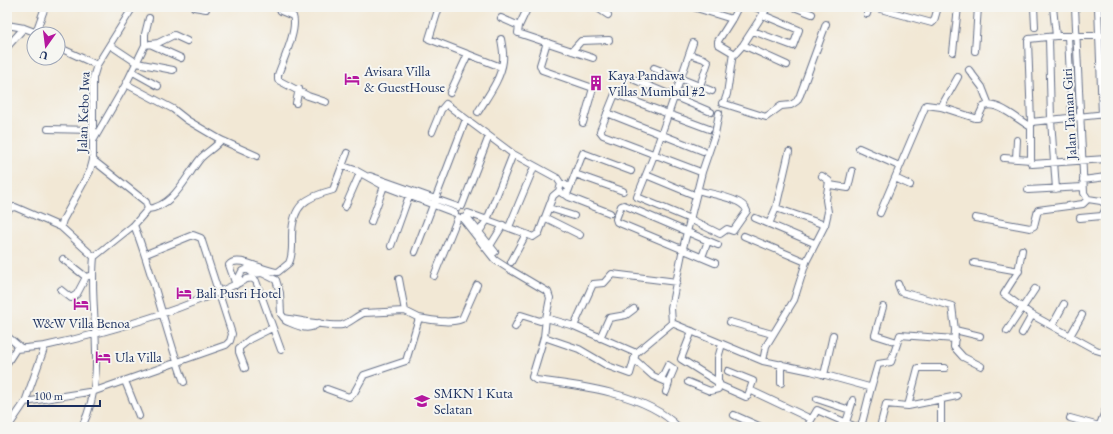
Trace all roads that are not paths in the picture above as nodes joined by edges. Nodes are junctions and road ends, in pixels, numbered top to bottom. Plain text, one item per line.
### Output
1 (45, 7) edge
2 (133, 7) edge
3 (194, 7) edge
4 (277, 7) edge
5 (439, 7) edge
6 (528, 7) edge
7 (596, 7) edge
8 (693, 7) edge
9 (738, 7) edge
10 (754, 7) edge
11 (794, 7) edge
12 (869, 7) edge
13 (873, 7) edge
14 (938, 7) edge
15 (958, 7) edge
16 (978, 7) edge
17 (1034, 7) edge
18 (1053, 7) edge
19 (1075, 7) edge
20 (1098, 7) edge
21 (206, 9) dead end
22 (765, 11) edge
23 (812, 14) dead end
24 (867, 14) dead end
25 (608, 15) dead end
26 (149, 18) dead end
27 (501, 18) dead end
28 (732, 19) junction
29 (826, 24) dead end
30 (7, 25) edge
31 (40, 26) edge
32 (518, 26) junction
33 (1035, 27) dead end
34 (24, 28) joint
35 (753, 31) junction
36 (1056, 36) junction
37 (1068, 36) junction
38 (1077, 36) junction
39 (1103, 36) edge
40 (501, 38) dead end
41 (1049, 38) junction
42 (609, 40) dead end
43 (187, 41) dead end
44 (547, 42) junction
45 (693, 43) dead end
46 (110, 45) junction
47 (148, 45) junction
48 (743, 45) junction
49 (7, 47) edge
50 (66, 51) edge
51 (572, 51) junction
52 (974, 51) dead end
53 (953, 52) dead end
54 (733, 53) junction
55 (468, 54) junction
56 (689, 54) junction
57 (181, 58) dead end
58 (593, 58) dead end
59 (137, 63) junction
60 (96, 65) junction
61 (787, 65) dead end
62 (501, 67) junction
63 (654, 68) dead end
64 (173, 70) dead end
65 (970, 70) dead end
66 (133, 72) junction
67 (958, 77) dead end
68 (681, 78) junction
69 (635, 80) dead end
70 (126, 84) junction
71 (158, 86) dead end
72 (700, 86) junction
73 (299, 90) junction
74 (712, 91) dead end
75 (450, 93) dead end
76 (674, 96) junction
77 (326, 102) dead end
78 (296, 103) dead end
79 (989, 104) junction
80 (941, 107) junction
81 (478, 112) dead end
82 (711, 112) dead end
83 (607, 113) junction
84 (719, 113) dead end
85 (668, 114) junction
86 (1104, 115) edge
87 (1081, 116) junction
88 (1072, 118) junction
89 (466, 119) junction
90 (1051, 120) junction
91 (583, 123) dead end
92 (1031, 124) junction
93 (48, 128) dead end
94 (709, 129) dead end
95 (92, 130) junction
96 (432, 132) dead end
97 (662, 134) junction
98 (489, 136) junction
99 (221, 140) junction
100 (1018, 140) dead end
101 (92, 142) junction
102 (859, 148) dead end
103 (702, 151) dead end
104 (789, 152) dead end
105 (347, 153) dead end
106 (512, 154) junction
107 (654, 155) junction
108 (257, 156) dead end
109 (1004, 158) dead end
110 (1016, 159) junction
111 (93, 160) junction
112 (1031, 160) junction
113 (1106, 160) edge
114 (1083, 162) junction
115 (1054, 163) junction
116 (344, 166) junction
117 (899, 166) junction
118 (534, 167) junction
119 (100, 168) junction
120 (698, 170) dead end
121 (90, 171) junction
122 (631, 171) dead end
123 (852, 171) dead end
124 (360, 173) junction
125 (575, 174) junction
126 (646, 175) junction
127 (822, 176) dead end
128 (1106, 177) edge
129 (895, 178) junction
130 (1084, 180) junction
131 (830, 185) junction
132 (910, 185) dead end
133 (384, 186) junction
134 (1083, 187) junction
135 (1056, 189) junction
136 (562, 190) junction
137 (1028, 190) dead end
138 (623, 191) dead end
139 (695, 192) junction
140 (410, 193) junction
141 (1088, 199) junction
142 (434, 202) junction
143 (345, 207) dead end
144 (1106, 207) edge
145 (549, 208) junction
146 (776, 208) junction
147 (148, 209) junction
148 (7, 212) edge
149 (461, 213) junction
150 (610, 213) dead end
151 (880, 213) dead end
152 (574, 216) dead end
153 (546, 218) junction
154 (755, 218) dead end
155 (975, 218) dead end
156 (1080, 218) dead end
157 (690, 219) junction
158 (487, 220) junction
159 (371, 222) dead end
160 (769, 224) junction
161 (134, 225) junction
162 (825, 225) junction
163 (506, 226) junction
164 (61, 227) junction
165 (687, 231) junction
166 (479, 232) junction
167 (526, 234) junction
168 (580, 235) dead end
169 (744, 236) dead end
170 (708, 241) junction
171 (814, 243) junction
172 (718, 245) dead end
173 (390, 246) dead end
174 (490, 246) junction
175 (683, 248) junction
176 (103, 250) junction
177 (1022, 250) dead end
178 (87, 251) junction
179 (415, 252) dead end
180 (146, 254) junction
181 (94, 257) junction
182 (702, 257) junction
183 (63, 259) dead end
184 (511, 262) dead end
185 (806, 262) junction
186 (715, 263) dead end
187 (974, 263) dead end
188 (502, 264) junction
189 (1018, 270) junction
190 (89, 276) junction
191 (434, 276) dead end
192 (399, 279) dead end
193 (677, 282) junction
194 (238, 284) junction
195 (898, 284) dead end
196 (477, 285) dead end
197 (1035, 288) dead end
198 (61, 290) dead end
199 (218, 293) junction
200 (1064, 304) dead end
201 (883, 307) dead end
202 (1022, 308) junction
203 (634, 309) dead end
204 (405, 311) junction
205 (162, 313) junction
206 (1082, 314) dead end
207 (1032, 315) junction
208 (419, 318) junction
209 (546, 318) junction
210 (730, 322) dead end
211 (672, 323) junction
212 (574, 326) junction
213 (1052, 326) junction
214 (515, 327) dead end
215 (272, 328) junction
216 (955, 330) junction
217 (692, 331) junction
218 (1007, 331) dead end
219 (1022, 333) dead end
220 (772, 334) junction
221 (97, 335) junction
222 (833, 335) dead end
223 (7, 336) edge
224 (544, 336) junction
225 (980, 336) dead end
226 (1070, 336) junction
227 (600, 338) junction
228 (955, 339) junction
229 (897, 342) junction
230 (722, 344) junction
231 (45, 346) junction
232 (21, 348) junction
233 (281, 350) dead end
234 (1106, 353) edge
235 (635, 356) junction
236 (763, 361) junction
237 (177, 362) junction
238 (7, 363) edge
239 (782, 364) junction
240 (981, 366) dead end
241 (245, 368) dead end
242 (945, 368) dead end
243 (728, 371) dead end
244 (824, 375) junction
245 (660, 380) junction
246 (124, 381) junction
247 (184, 382) dead end
248 (688, 382) dead end
249 (668, 383) junction
250 (781, 383) dead end
251 (719, 384) junction
252 (870, 388) junction
253 (327, 389) dead end
254 (95, 391) junction
255 (752, 391) junction
256 (666, 392) dead end
257 (957, 396) dead end
258 (817, 399) dead end
259 (853, 400) dead end
260 (941, 400) junction
261 (25, 402) junction
262 (908, 406) junction
263 (850, 410) junction
264 (1106, 413) edge
265 (734, 415) dead end
266 (139, 416) dead end
267 (1070, 418) dead end
268 (811, 420) junction
269 (672, 421) junction
270 (846, 422) junction
271 (941, 426) edge
272 (8, 427) edge
273 (82, 427) edge
274 (669, 427) edge
275 (678, 427) edge
276 (761, 427) edge
277 (807, 427) edge
278 (856, 427) edge
279 (861, 427) edge
280 (880, 427) edge
281 (1099, 427) edge

1 - 31 street
2 - 46 street
3 - 21 street
4 - 73 street
5 - 55 street
6 - 32 street
7 - 25 street
8 - 28 street
9 - 28 street
10 - 22 street
11 - 23 street
12 - 24 street
13 - 14 street
15 - 53 street
16 - 52 street
17 - 33 street
18 - 36 street
19 - 38 street, Jalan Taman Giri
20 - 39 street
22 - 35 street
22 - 35 street
26 - 47 street
27 - 32 street
28 - 54 street
29 - 54 street
30 - 34 street
32 - 44 street
34 - 49 street
35 - 48 street
36 - 37 street
36 - 41 street
37 - 38 street
37 - 88 street
38 - 39 street
38 - 87 street, Jalan Taman Giri
39 - 86 street
40 - 62 street
41 - 90 street
41 - 92 street
42 - 51 street
43 - 47 street
44 - 51 street
44 - 91 street
45 - 56 street
46 - 59 street
46 - 60 street
47 - 57 street
47 - 59 street
48 - 54 street
48 - 61 street
50 - 60 street
51 - 58 street
55 - 62 street
55 - 75 street
56 - 68 street
56 - 72 street
59 - 64 street
59 - 66 street
60 - 95 street, Jalan Kebo Iwa
62 - 81 street
63 - 68 street
65 - 79 street
66 - 70 street
66 - 71 street
67 - 80 street
68 - 72 street
68 - 76 street
69 - 76 street
70 - 99 street
70 - 101 street
72 - 74 street
73 - 77 street
73 - 78 street
76 - 82 street
76 - 85 street
79 - 80 street
79 - 92 street
80 - 117 street
83 - 85 street
83 - 97 street
83 - 107 street
84 - 139 street
85 - 94 street
85 - 97 street
86 - 87 street
87 - 88 street
87 - 114 street, Jalan Taman Giri
88 - 90 street
89 - 96 street
89 - 98 street
89 - 142 street
90 - 92 street
90 - 115 street
92 - 112 street
93 - 95 street
95 - 101 street, Jalan Kebo Iwa
97 - 103 street
97 - 107 street
98 - 106 street
98 - 149 street
99 - 108 street
99 - 147 street
100 - 110 street
101 - 111 street, Jalan Kebo Iwa
102 - 117 street
104 - 146 street
105 - 116 street
106 - 118 street
106 - 158 street
107 - 120 street
107 - 126 street
109 - 110 street
110 - 112 street
111 - 119 street, Jalan Kebo Iwa
111 - 121 street, Jalan Kebo Iwa
112 - 115 street
113 - 114 street
114 - 115 street
114 - 130 street, Jalan Taman Giri
115 - 135 street
116 - 124 street
116 - 194 street
117 - 129 street
118 - 136 street
118 - 163 street
119 - 121 street, Jalan Kebo Iwa
119 - 147 street, Jalan Kebo Iwa
121 - 164 street, Jalan Kebo Iwa
122 - 125 street
123 - 131 street
124 - 133 street
124 - 140 street
124 - 143 street
125 - 136 street
125 - 138 street
126 - 139 street
126 - 157 street
127 - 131 street
128 - 130 street
129 - 132 street
129 - 151 street
130 - 134 street, Jalan Taman Giri
131 - 162 street
133 - 140 street
133 - 159 street
134 - 135 street
134 - 141 street
135 - 137 street
136 - 145 street
136 - 150 street
139 - 157 street
139 - 157 street
140 - 142 street
140 - 173 street
141 - 144 street
141 - 155 street
142 - 149 street
142 - 179 street
144 - 156 street
145 - 152 street
145 - 153 street
146 - 160 street
146 - 162 street
147 - 161 street
148 - 164 street
149 - 158 street
149 - 166 street
149 - 188 street
149 - 191 street
153 - 167 street
153 - 168 street
154 - 160 street
157 - 165 street
158 - 163 street
158 - 166 street
160 - 171 street
161 - 176 street
161 - 180 street
162 - 171 street
163 - 167 street
163 - 174 street
164 - 178 street
165 - 170 street
165 - 175 street
165 - 175 street
166 - 174 street
167 - 184 street
169 - 185 street
170 - 172 street
170 - 182 street
171 - 185 street
174 - 188 street
175 - 182 street
175 - 193 street
176 - 178 street
176 - 181 street
177 - 189 street
178 - 181 street
180 - 199 street
180 - 205 street
181 - 190 street
182 - 186 street
183 - 190 street
185 - 220 street
187 - 189 street
188 - 209 street
189 - 202 street
190 - 198 street
190 - 221 street
192 - 204 street
193 - 211 street
193 - 212 street
194 - 199 street
194 - 204 street
194 - 215 street
195 - 216 street
196 - 208 street
197 - 202 street
199 - 205 street
199 - 237 street
200 - 213 street
201 - 229 street
202 - 207 street
202 - 218 street
203 - 227 street
204 - 208 street
205 - 221 street
205 - 237 street
206 - 226 street
207 - 213 street
207 - 219 street
208 - 253 street
209 - 212 street
209 - 214 street
209 - 224 street
210 - 220 street
211 - 217 street
211 - 235 street
212 - 227 street
213 - 226 street
215 - 233 street
215 - 241 street
216 - 225 street
216 - 228 street
217 - 230 street
217 - 251 street
220 - 236 street
221 - 231 street
221 - 254 street
222 - 244 street
223 - 232 street
224 - 235 street
224 - 269 street
226 - 234 street
227 - 235 street
228 - 229 street
228 - 240 street
229 - 252 street
230 - 236 street
230 - 251 street
231 - 232 street
231 - 261 street
232 - 238 street
235 - 245 street
236 - 239 street
237 - 246 street
237 - 247 street
239 - 244 street
239 - 250 street
242 - 262 street
243 - 255 street
244 - 252 street
245 - 249 street
245 - 249 street
246 - 254 street
246 - 266 street
248 - 251 street
249 - 256 street
251 - 255 street
252 - 279 street
254 - 261 street
254 - 273 street
255 - 268 street
257 - 260 street
258 - 263 street
259 - 263 street
260 - 262 street
260 - 271 street
261 - 272 street
262 - 280 street
263 - 270 street
264 - 281 street
265 - 276 street
267 - 281 street
268 - 270 street
268 - 277 street
269 - 274 street
269 - 275 street
270 - 278 street

